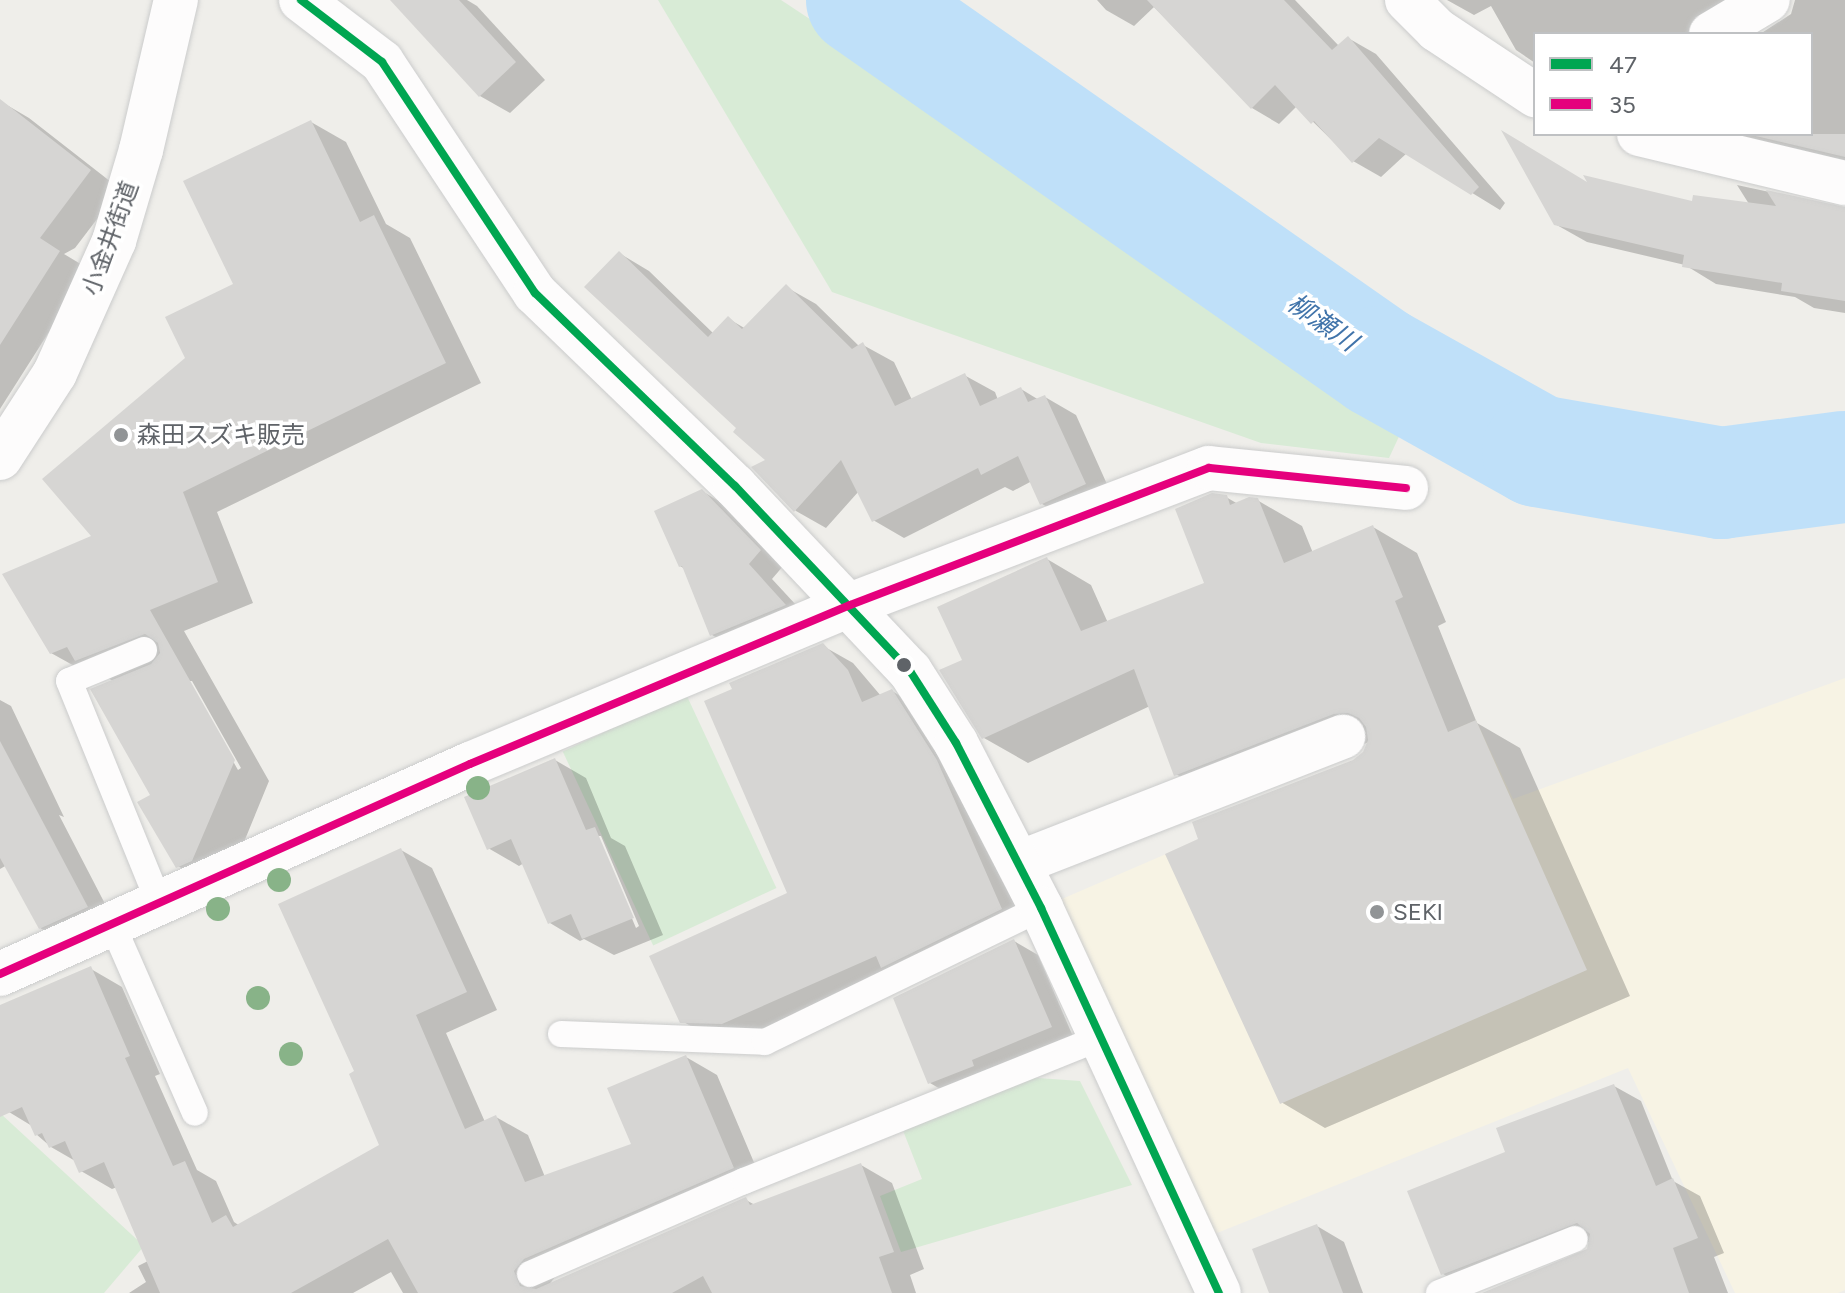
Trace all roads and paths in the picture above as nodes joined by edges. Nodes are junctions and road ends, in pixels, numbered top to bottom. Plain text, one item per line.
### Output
1 (176, 0) edge
2 (301, 0) edge
3 (1407, 0) edge
4 (1768, 0) edge
5 (1714, 32) edge
6 (1533, 94) edge
7 (1647, 136) edge
8 (1845, 183) edge
9 (0, 458) edge
10 (1406, 488) dead end
11 (850, 605) junction
12 (144, 650) dead end
13 (1343, 737) dead end
14 (1019, 863) junction
15 (159, 903) junction
16 (1041, 908) junction
17 (112, 924) junction
18 (0, 974) edge
19 (561, 1034) dead end
20 (1103, 1037) junction
21 (195, 1113) dead end
22 (1575, 1239) dead end
23 (530, 1274) dead end
24 (1219, 1293) edge
25 (1439, 1293) edge

1 - 9 street, 小金井街道
2 - 11 street
3 - 6 street
4 - 5 street
7 - 8 street
10 - 11 street
11 - 14 street
11 - 15 street
12 - 15 lane
13 - 14 street
14 - 16 street
15 - 17 street
16 - 19 lane
16 - 20 street
17 - 18 street
17 - 21 lane
20 - 23 lane
20 - 24 street
22 - 25 lane

